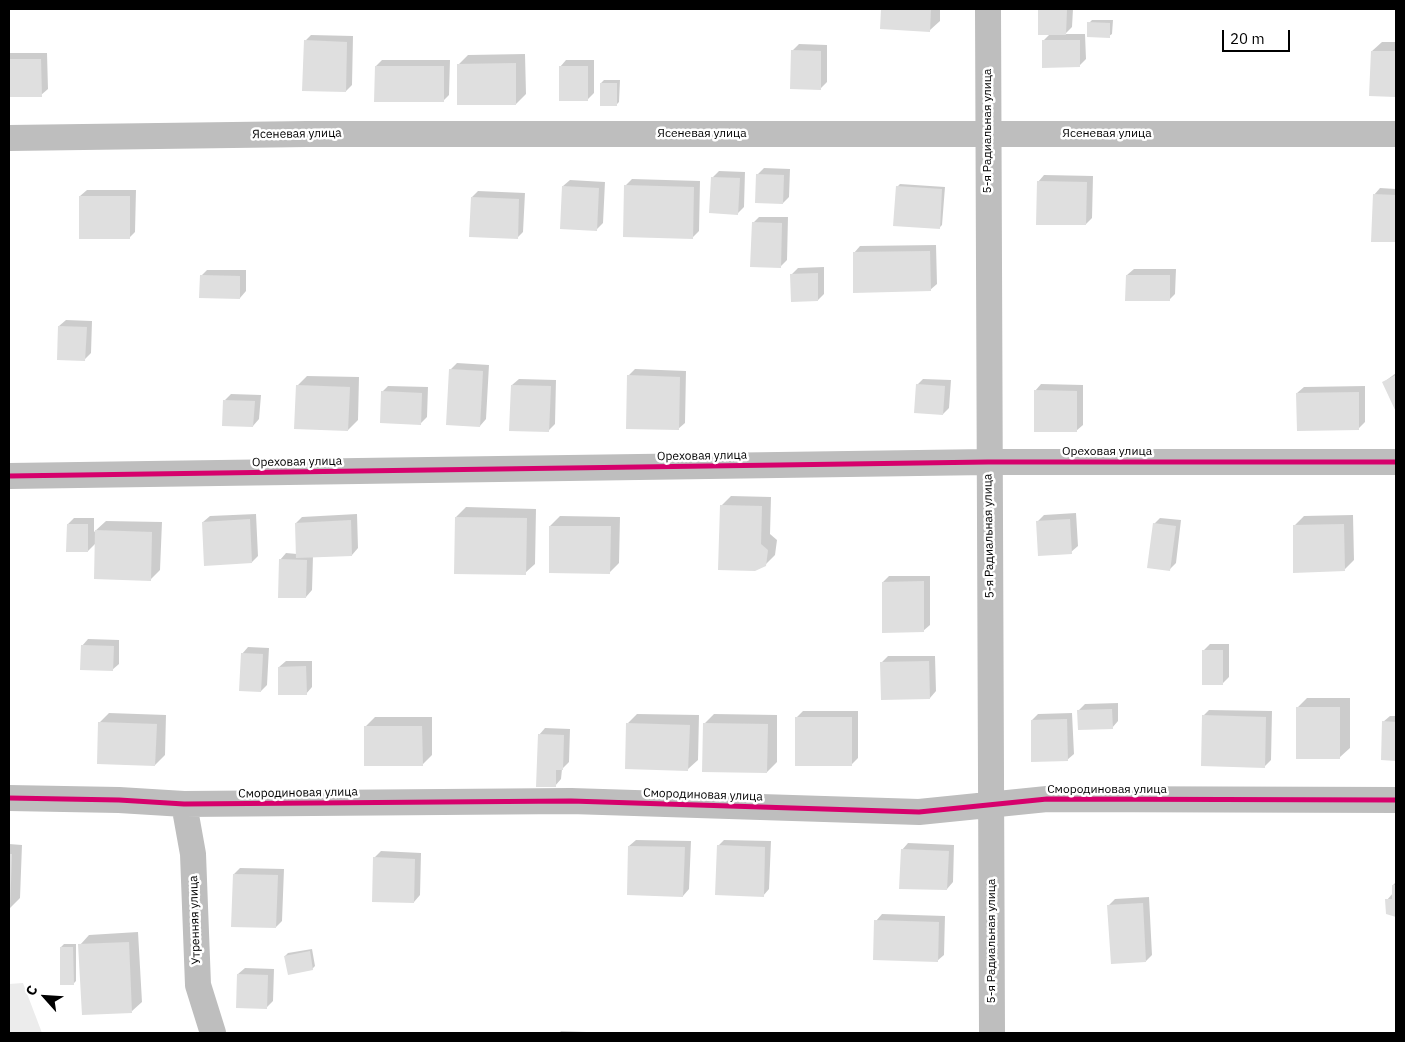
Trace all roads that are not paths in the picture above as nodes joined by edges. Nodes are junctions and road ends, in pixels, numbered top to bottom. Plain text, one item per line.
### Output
1 (988, 9) edge
2 (988, 134) junction
3 (1396, 134) edge
4 (9, 138) edge
5 (988, 462) junction
6 (1396, 462) edge
7 (9, 476) edge
8 (9, 798) edge
9 (1396, 800) edge
10 (184, 804) junction
11 (992, 806) junction
12 (213, 1033) edge
13 (992, 1033) edge

1 - 2 street, 5-я Радиальная улица
2 - 3 street, Ясеневая улица
2 - 4 street, Ясеневая улица
2 - 5 street, 5-я Радиальная улица
5 - 6 street, Ореховая улица
5 - 7 street, Ореховая улица
5 - 11 street, 5-я Радиальная улица
8 - 10 street, Смородиновая улица
9 - 11 street, Смородиновая улица
10 - 11 street, Смородиновая улица
10 - 12 street, Утренняя улица
11 - 13 street, 5-я Радиальная улица

